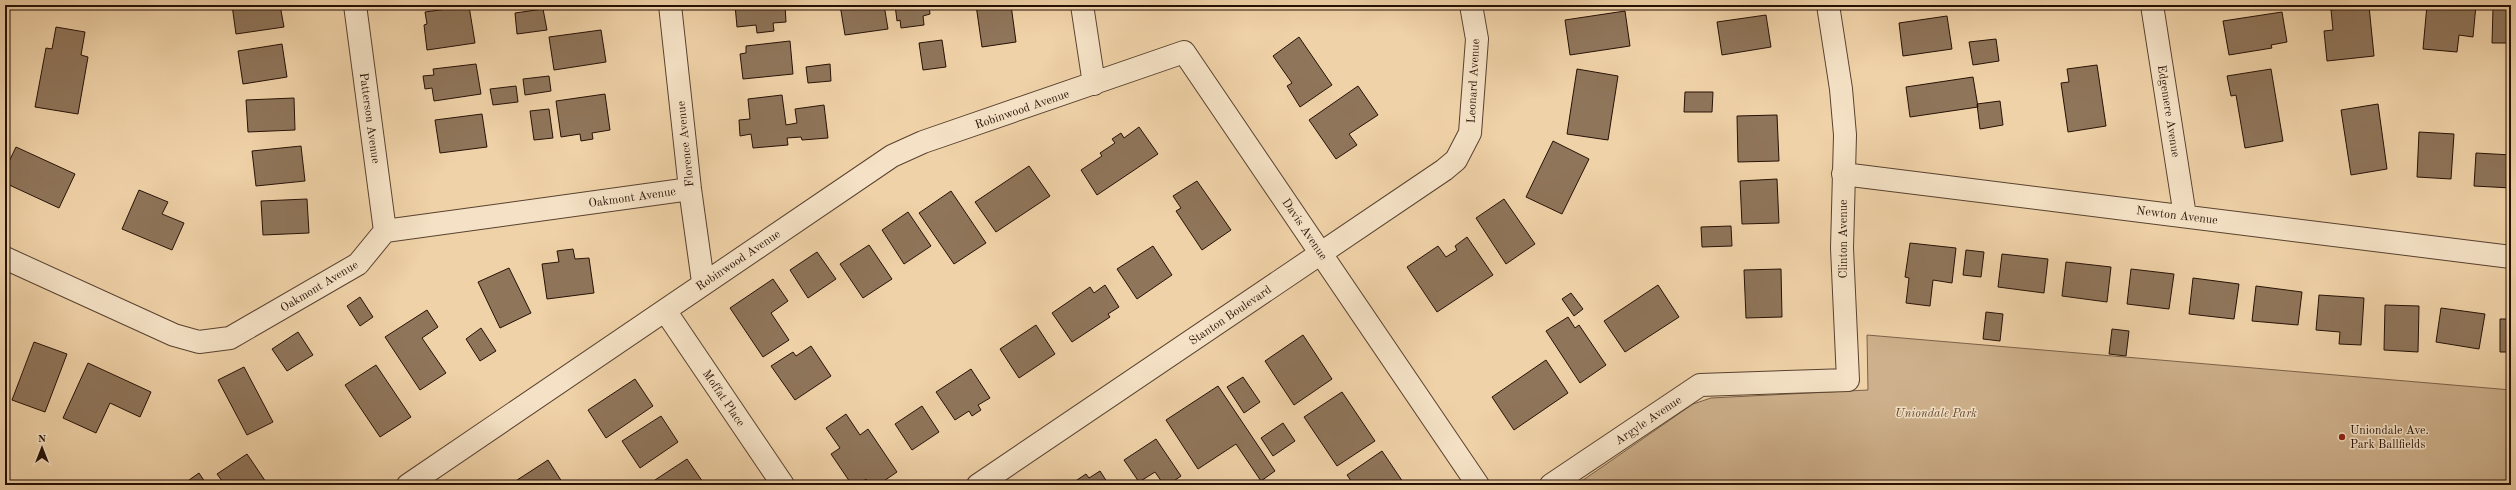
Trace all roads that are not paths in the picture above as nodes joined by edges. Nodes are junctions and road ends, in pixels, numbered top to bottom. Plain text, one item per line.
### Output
1 (354, 5) edge
2 (670, 5) edge
3 (1082, 5) edge
4 (1471, 5) edge
5 (1828, 5) edge
6 (2152, 5) edge
7 (1094, 84) junction
8 (1470, 133) joint
9 (1843, 174) junction
10 (690, 189) junction
11 (2185, 216) junction
12 (385, 231) junction
13 (1321, 253) junction
14 (2511, 257) edge
15 (5, 258) edge
16 (703, 282) junction
17 (666, 312) junction
18 (1754, 384) joint
19 (408, 485) edge
20 (782, 485) edge
21 (978, 485) edge
22 (1478, 485) edge
23 (1551, 485) edge

1 - 12 street, Patterson Avenue
2 - 10 street, Florence Avenue
3 - 7 street
4 - 8 street, Leonard Avenue
5 - 9 street, Clinton Avenue
6 - 11 street, Edgemere Avenue
7 - 13 street, Davis Avenue
7 - 16 street, Robinwood Avenue
8 - 13 street, Stanton Boulevard
9 - 11 street, Newton Avenue
9 - 18 street, Clinton Avenue
10 - 12 street, Oakmont Avenue
10 - 16 street, Florence Avenue
11 - 14 street, Newton Avenue
12 - 15 street, Oakmont Avenue
13 - 21 street, Stanton Boulevard
13 - 22 street, Davis Avenue
16 - 17 street, Robinwood Avenue
17 - 19 street, Robinwood Avenue
17 - 20 street, Moffat Place
18 - 23 street, Argyle Avenue

